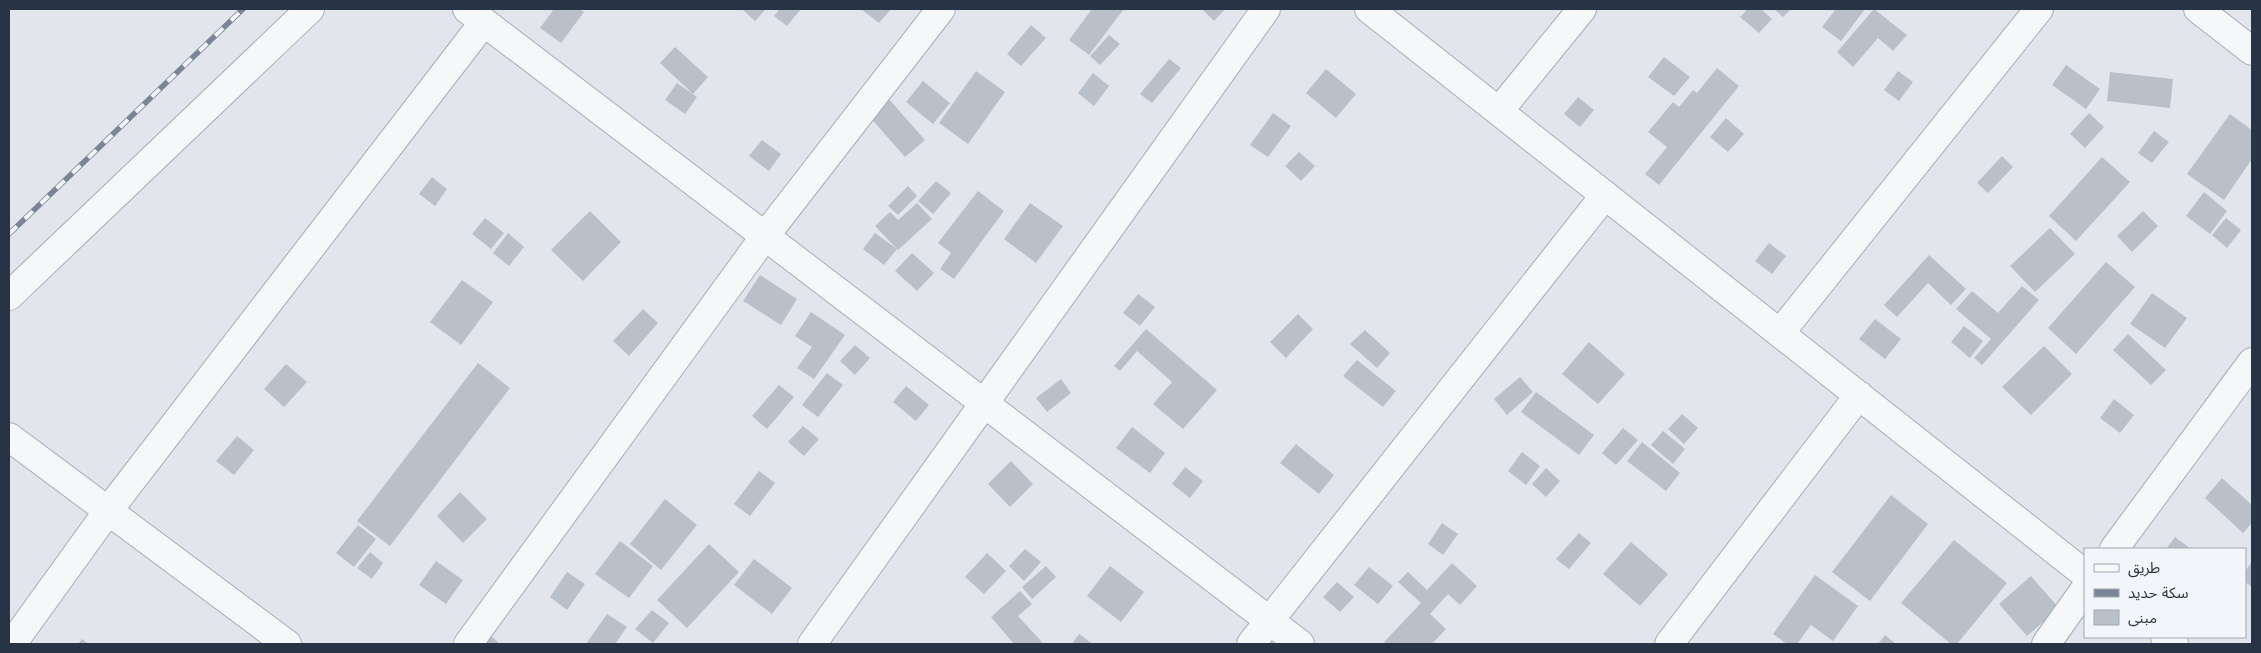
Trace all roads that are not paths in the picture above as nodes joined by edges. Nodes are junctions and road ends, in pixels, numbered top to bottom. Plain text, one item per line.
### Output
1 (310, 9) edge
2 (941, 9) edge
3 (1266, 9) edge
4 (1369, 9) edge
5 (1582, 9) edge
6 (2039, 9) edge
7 (2198, 9) edge
8 (475, 15) edge
9 (2252, 51) edge
10 (1499, 111) junction
11 (1605, 195) junction
12 (765, 236) junction
13 (9, 296) edge
14 (1780, 333) junction
15 (2252, 362) edge
16 (1859, 396) junction
17 (985, 404) junction
18 (9, 437) edge
19 (108, 512) junction
20 (2115, 548) edge
21 (2084, 573) edge
22 (2084, 590) edge
23 (1269, 620) junction
24 (12, 644) edge
25 (287, 644) edge
26 (468, 644) edge
27 (812, 644) edge
28 (1251, 644) edge
29 (1300, 644) edge
30 (1669, 644) edge
31 (2046, 644) edge

1 - 13 street
2 - 12 street
3 - 17 street
4 - 10 street
5 - 10 street
6 - 14 street
7 - 9 street
8 - 12 street
8 - 19 street
10 - 11 street
11 - 14 street
11 - 23 street
12 - 17 street
12 - 26 street
14 - 16 street
15 - 20 street
16 - 21 street
16 - 30 street
17 - 23 street
17 - 27 street
18 - 19 street
19 - 24 street
19 - 25 street
22 - 31 street
23 - 28 street
23 - 29 street

